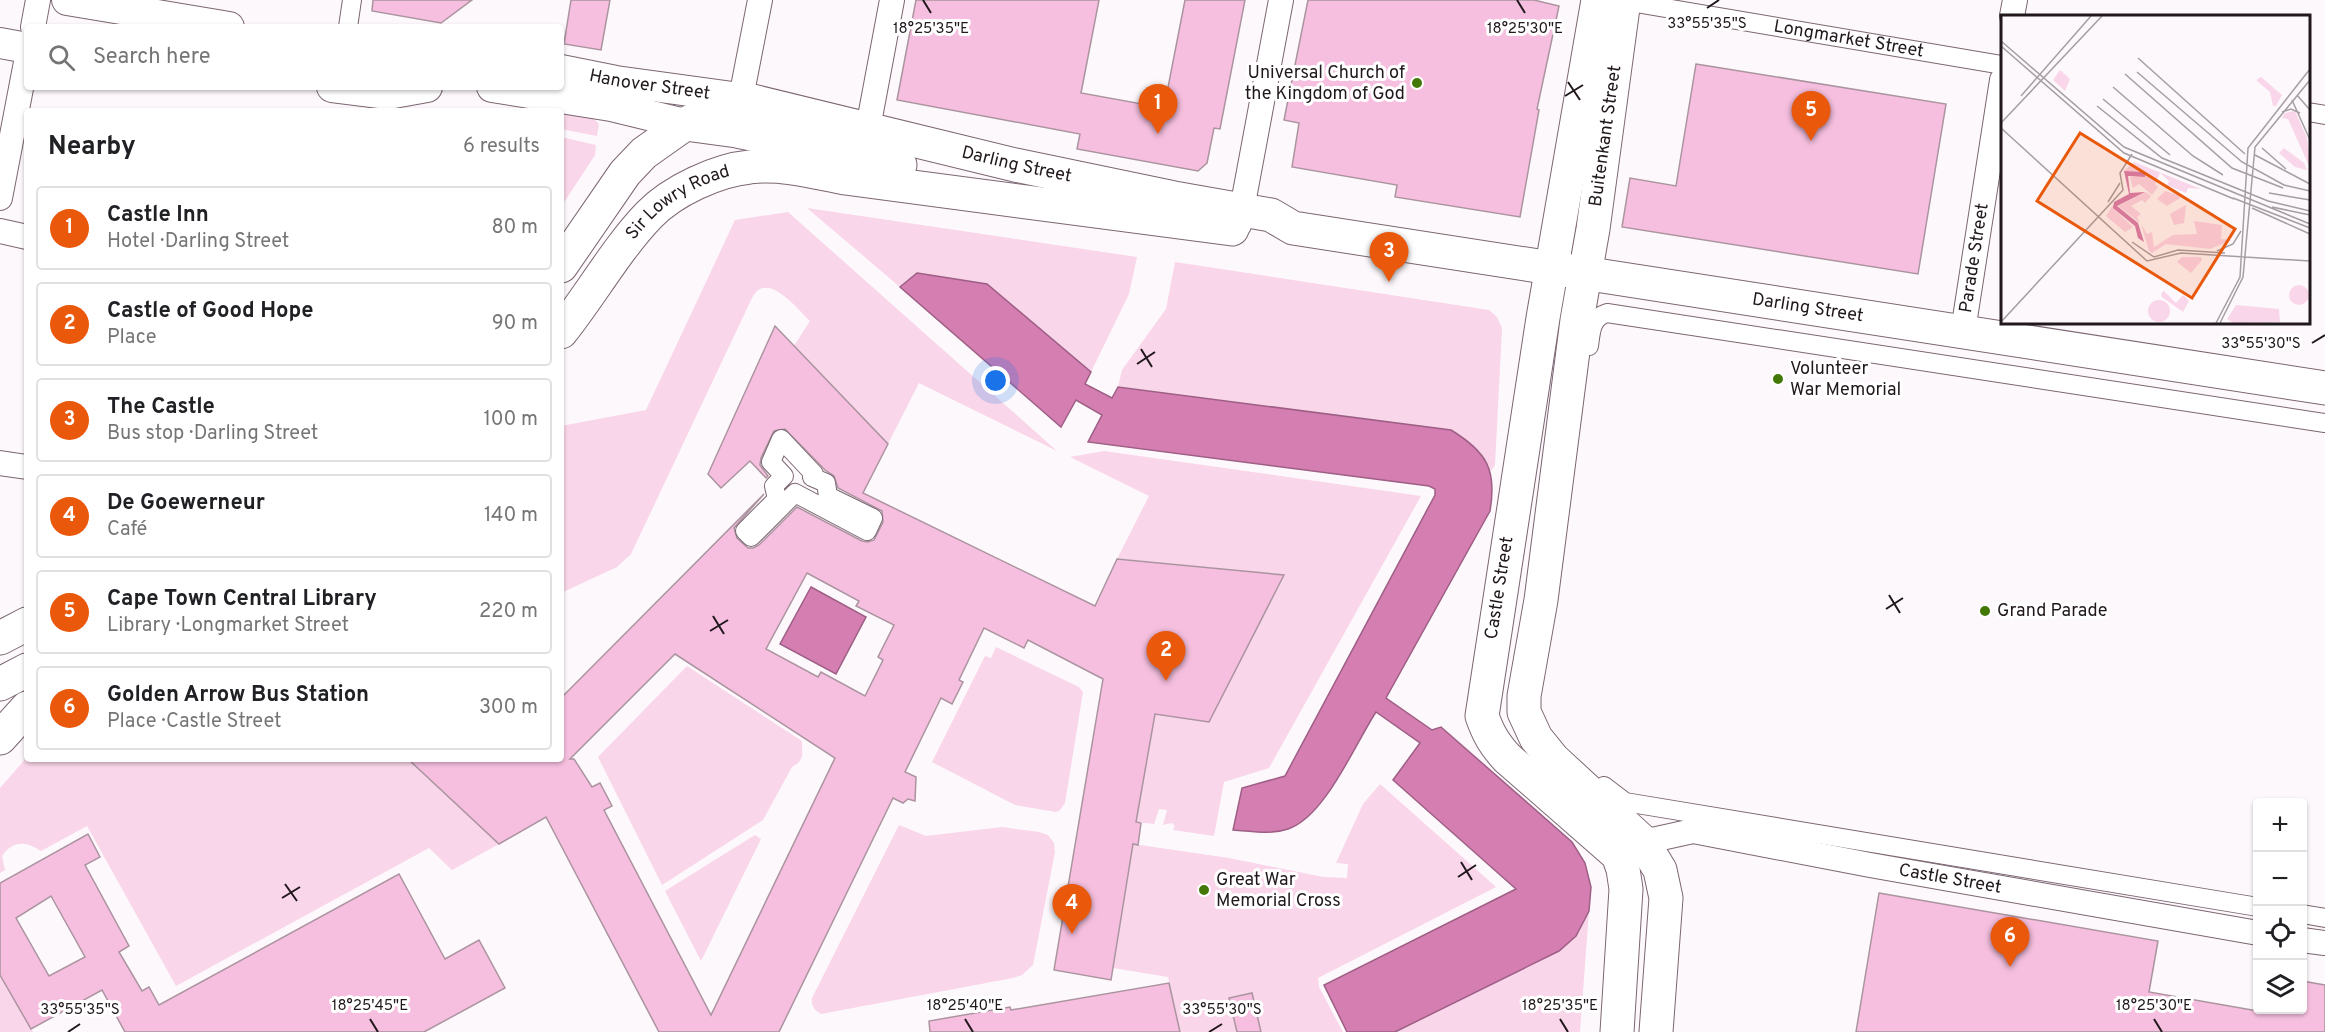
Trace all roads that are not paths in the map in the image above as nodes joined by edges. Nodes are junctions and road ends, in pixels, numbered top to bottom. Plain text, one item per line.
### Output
1 (38, 0) edge
2 (67, 0) edge
3 (352, 0) edge
4 (760, 0) edge
5 (892, 0) edge
6 (1281, 0) edge
7 (1615, 0) edge
8 (2015, 0) edge
9 (2012, 15) edge
10 (34, 24) edge
11 (211, 24) edge
12 (348, 24) edge
13 (0, 42) edge
14 (24, 47) edge
15 (2001, 65) edge
16 (564, 71) edge
17 (24, 73) edge
18 (2001, 86) edge
19 (356, 90) edge
20 (410, 90) edge
21 (511, 90) edge
22 (388, 94) junction
23 (740, 98) junction
24 (421, 108) edge
25 (2310, 112) edge
26 (2325, 115) edge
27 (685, 124) junction
28 (868, 128) junction
29 (737, 131) junction
30 (845, 178) joint
31 (0, 198) edge
32 (1005, 198) junction
33 (1240, 220) junction
34 (0, 231) edge
35 (24, 236) edge
36 (564, 262) edge
37 (1553, 267) junction
38 (1585, 273) junction
39 (564, 325) edge
40 (1963, 331) junction
41 (2325, 388) edge
42 (2325, 423) edge
43 (0, 463) edge
44 (24, 467) edge
45 (751, 537) joint
46 (24, 626) edge
47 (0, 638) edge
48 (24, 672) edge
49 (0, 684) edge
50 (24, 711) edge
51 (0, 738) edge
52 (1630, 848) junction
53 (2253, 906) edge
54 (2307, 915) edge
55 (2325, 918) edge
56 (2253, 932) edge
57 (2307, 941) edge
58 (2325, 943) edge
59 (1617, 1032) edge
60 (1656, 1032) edge

1 - 10 street
2 - 11 street
3 - 12 street
4 - 23 street
5 - 28 street
6 - 33 street
7 - 15 street, Longmarket Street
7 - 37 main road, Buitenkant Street
7 - 38 main road, Buitenkant Street
8 - 9 street
13 - 14 street
16 - 23 street, Hanover Street
17 - 31 street
18 - 40 street, Parade Street
19 - 22 street
20 - 22 street
21 - 27 street, Hanover Street
22 - 24 street
23 - 27 main road
23 - 28 main road, Darling Street
23 - 29 street
25 - 26 street
27 - 29 main road
27 - 36 main road
28 - 33 main road, Darling Street
29 - 32 main road
30 - 32 main road, Darling Street
30 - 39 main road, Sir Lowry Road
32 - 33 main road, Darling Street
33 - 37 main road, Darling Street
34 - 35 street
37 - 38 main road, Darling Street
37 - 52 main road, Castle Street
38 - 40 main road, Darling Street
38 - 52 main road, Castle Street
40 - 41 main road, Darling Street
42 - 53 street
43 - 44 street
45 - 45 street
46 - 47 main road
48 - 49 main road
50 - 51 main road
52 - 56 street, Castle Street
52 - 59 main road
52 - 60 main road, Castle Street
54 - 55 street
57 - 58 street

